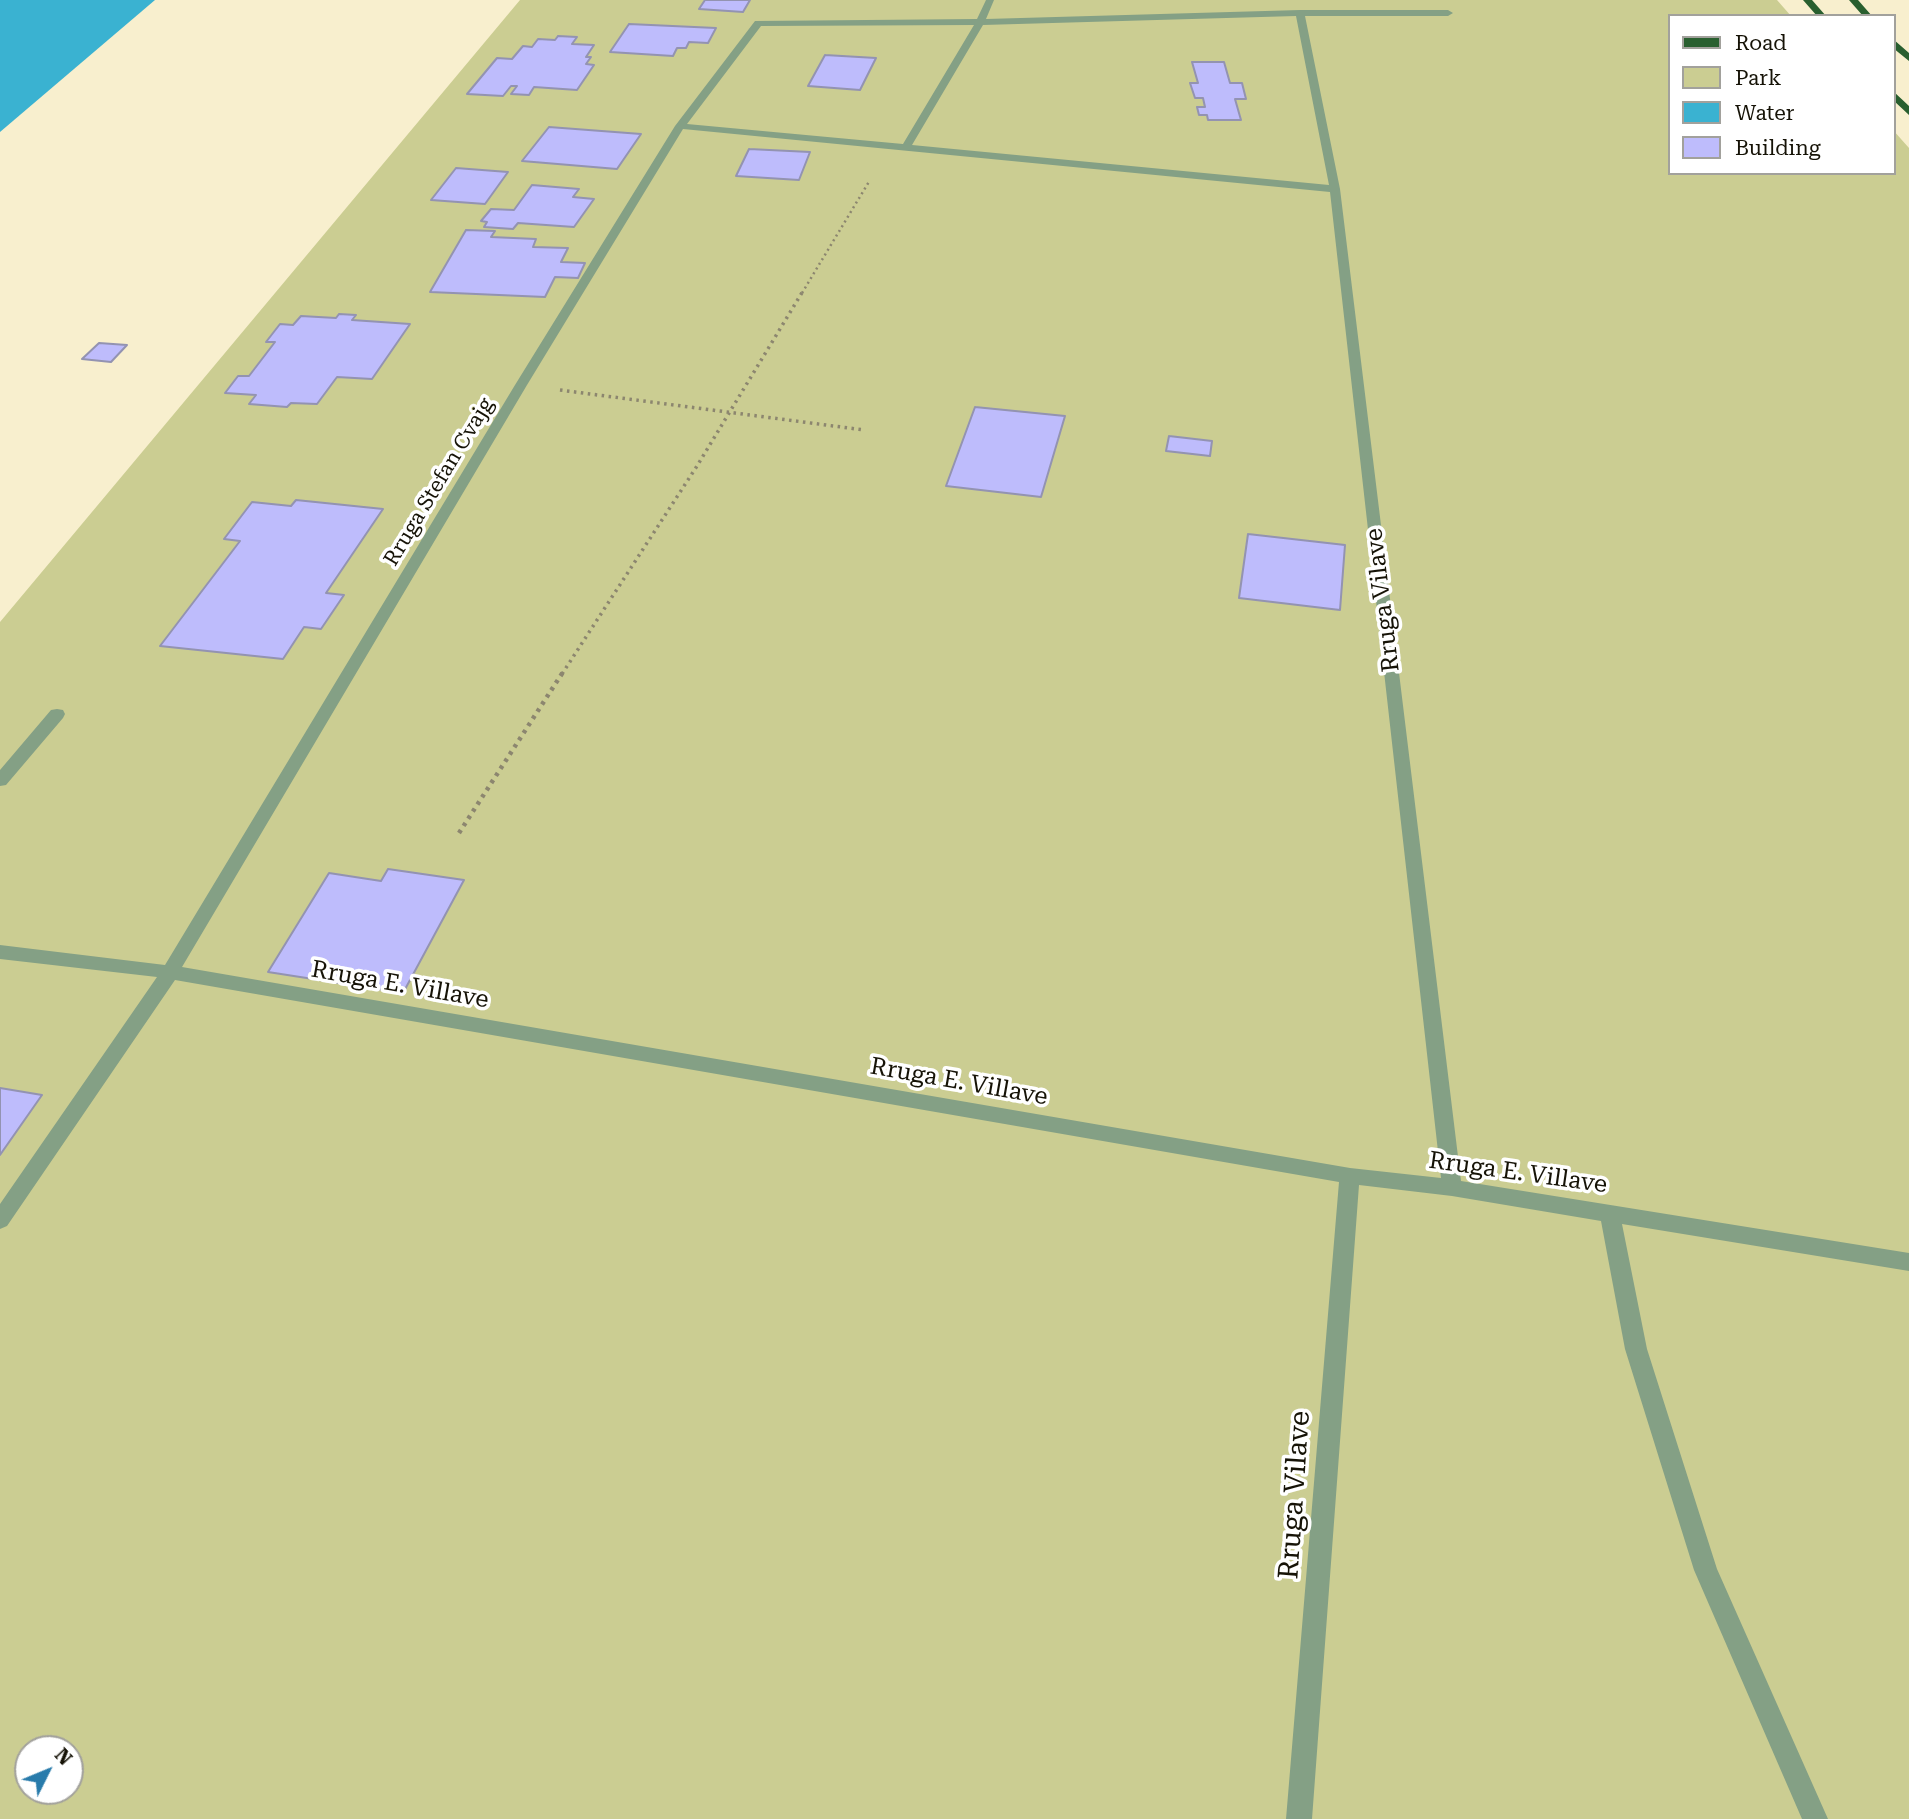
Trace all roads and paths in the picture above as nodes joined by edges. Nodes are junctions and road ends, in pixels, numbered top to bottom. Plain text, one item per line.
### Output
1 (990, 0) edge
2 (1807, 0) edge
3 (1853, 0) edge
4 (1300, 13) junction
5 (1448, 13) dead end
6 (1820, 14) edge
7 (1866, 14) edge
8 (980, 22) junction
9 (1895, 44) edge
10 (1909, 58) edge
11 (1895, 96) edge
12 (1909, 112) edge
13 (680, 126) junction
14 (905, 149) junction
15 (1335, 189) junction
16 (521, 385) junction
17 (729, 413) junction
18 (864, 430) dead end
19 (57, 714) dead end
20 (0, 781) edge
21 (459, 833) dead end
22 (0, 952) edge
23 (170, 972) junction
24 (1350, 1176) junction
25 (1452, 1188) junction
26 (1611, 1213) junction
27 (0, 1220) edge
28 (1909, 1262) edge
29 (1299, 1819) edge
30 (1815, 1819) edge

1 - 8 street
2 - 6 main road
3 - 7 main road
4 - 5 street
4 - 8 street
4 - 15 street, Rruga Vilave
8 - 13 street, Rruga Stefan Cvajg
8 - 14 street
9 - 10 main road
11 - 12 main road
13 - 14 street
13 - 16 street, Rruga Stefan Cvajg
14 - 15 street
14 - 17 path
15 - 25 street, Rruga Vilave
16 - 17 path
16 - 23 street, Rruga Stefan Cvajg
17 - 18 path
17 - 21 path
19 - 20 street
22 - 23 street, Rruga E. Villave
23 - 24 street, Rruga E. Villave
23 - 27 street, Rruga Stefan Cvajg
24 - 25 street, Rruga E. Villave
24 - 29 street, Rruga Vilave
25 - 26 street, Rruga E. Villave
26 - 28 street, Rruga E. Villave
26 - 30 street

